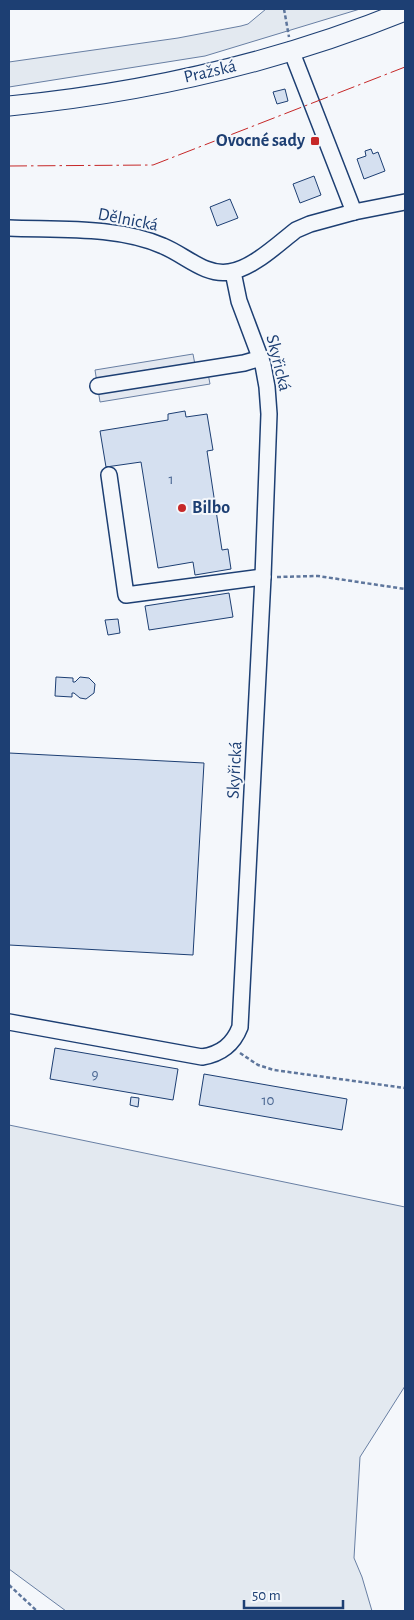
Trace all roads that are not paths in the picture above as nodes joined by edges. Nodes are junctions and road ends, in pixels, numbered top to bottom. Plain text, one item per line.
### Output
1 (405, 11) edge
2 (291, 50) junction
3 (9, 106) edge
4 (405, 202) edge
5 (354, 212) junction
6 (9, 228) edge
7 (233, 272) junction
8 (261, 358) junction
9 (98, 386) dead end
10 (109, 475) dead end
11 (263, 577) junction
12 (9, 1022) edge

1 - 2 main road, Pražská
2 - 3 main road, Pražská
2 - 5 street
4 - 5 street
5 - 7 street
6 - 7 street, Dělnická
7 - 8 street, Skyřická
8 - 9 street
8 - 11 street, Skyřická
10 - 11 street
11 - 12 street, Skyřická

